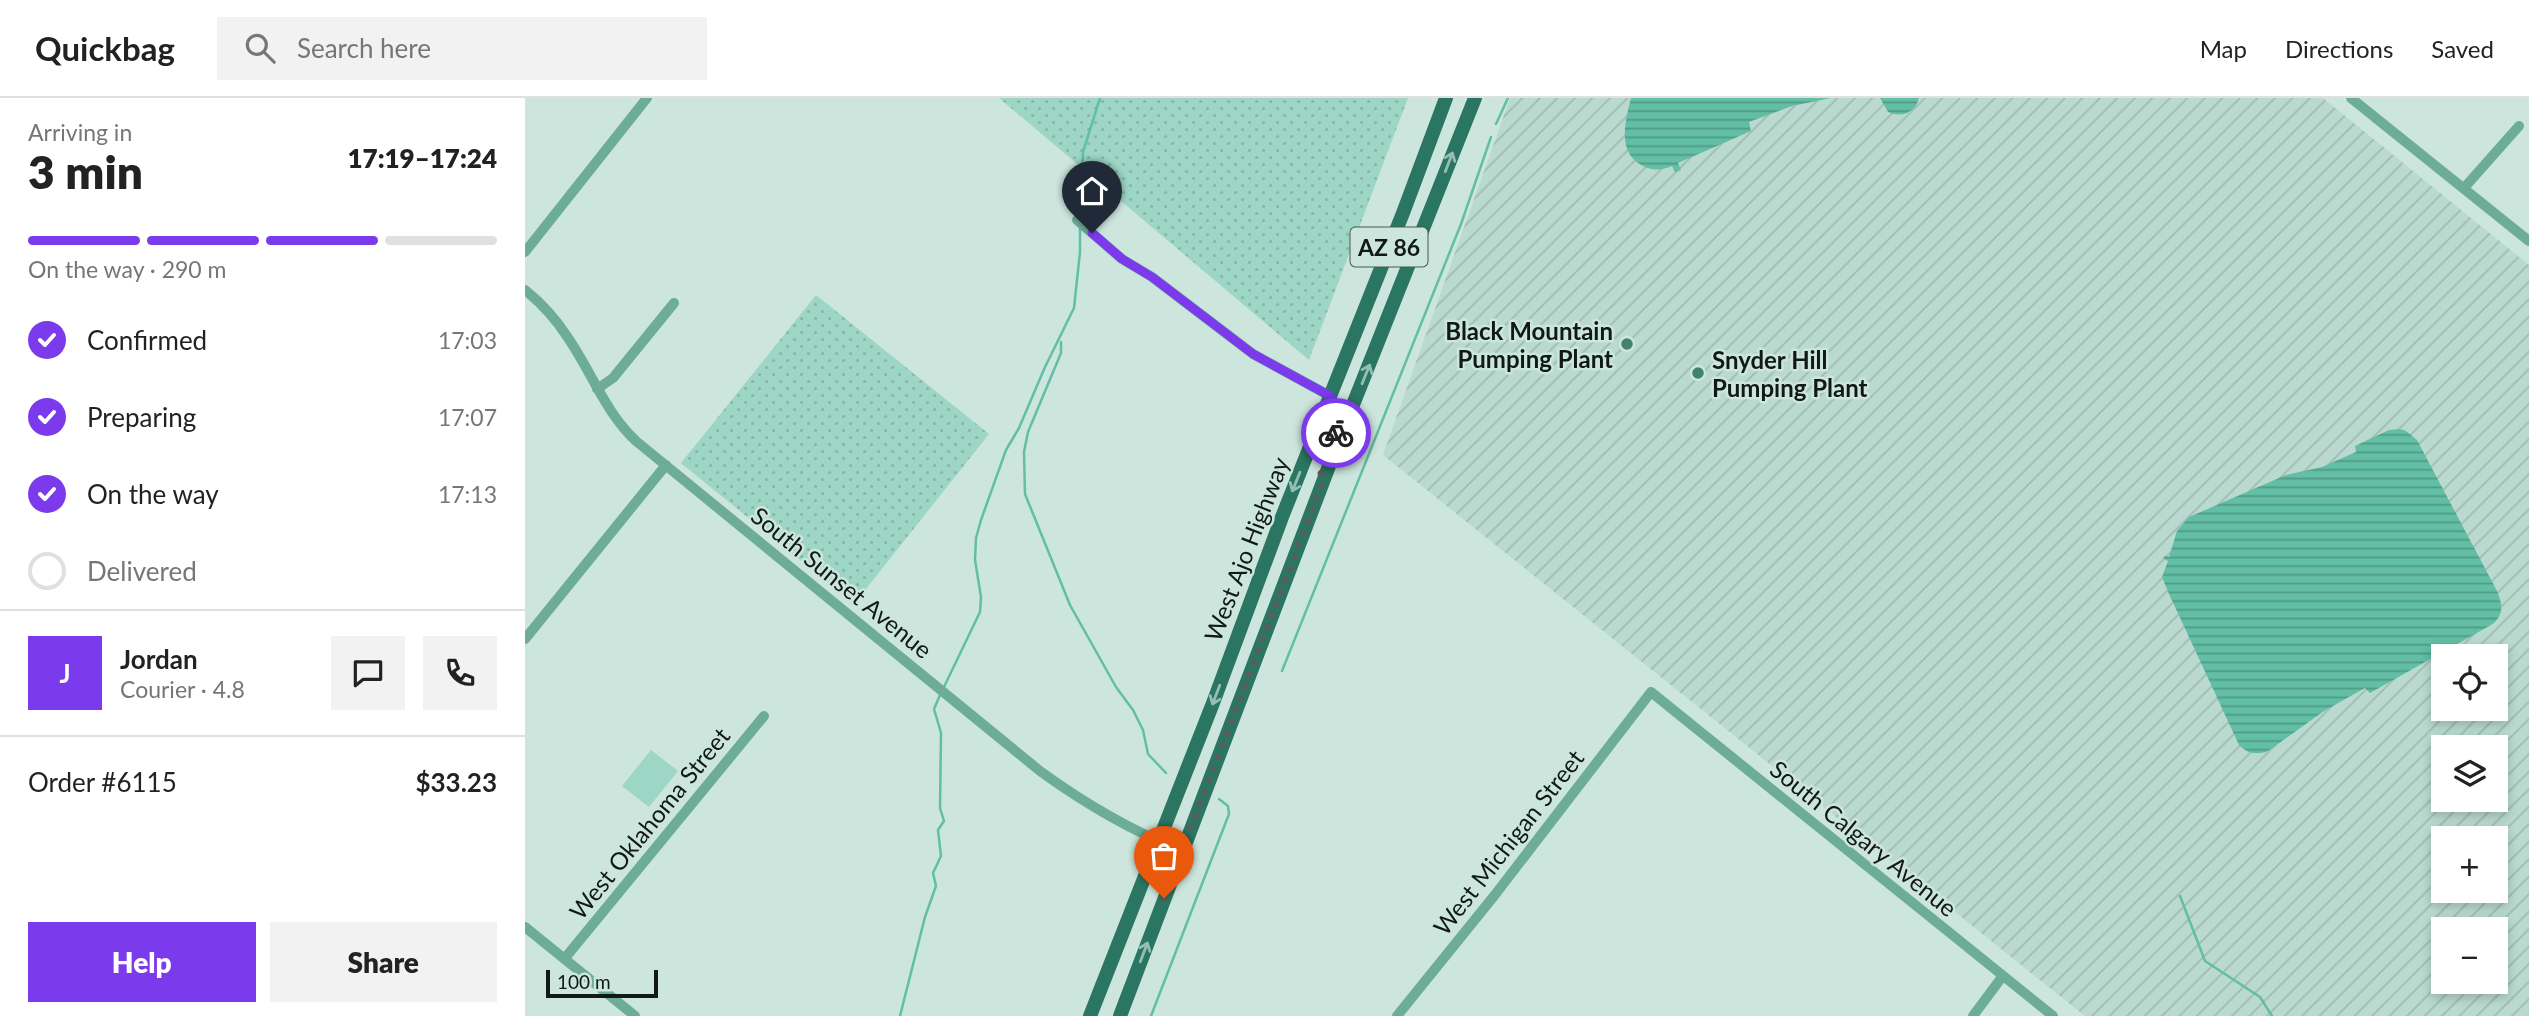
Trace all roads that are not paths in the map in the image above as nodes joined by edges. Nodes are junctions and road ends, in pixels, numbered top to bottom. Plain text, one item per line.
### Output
1 (646, 98) edge
2 (1445, 98) edge
3 (1475, 98) edge
4 (2351, 98) edge
5 (2519, 127) dead end
6 (2464, 188) junction
7 (1077, 220) dead end
8 (2529, 241) edge
9 (525, 252) edge
10 (525, 290) edge
11 (674, 303) dead end
12 (597, 389) junction
13 (1330, 396) junction
14 (666, 465) junction
15 (1322, 484) junction
16 (525, 639) edge
17 (1651, 692) joint
18 (764, 716) dead end
19 (1158, 842) junction
20 (1182, 851) junction
21 (525, 928) edge
22 (565, 958) junction
23 (2002, 977) junction
24 (635, 1016) edge
25 (1090, 1016) edge
26 (1120, 1016) edge
27 (1397, 1016) edge
28 (1973, 1016) edge
29 (2053, 1016) edge

1 - 9 street
2 - 13 main road, West Ajo Highway / AZ 86
15 -> 3 main road, West Ajo Highway / AZ 86
4 - 6 street
5 - 6 street
6 - 8 street
7 - 13 street
10 - 12 street, South Sunset Avenue
11 - 12 street
12 - 14 street, South Sunset Avenue
13 - 15 main road
13 -> 19 main road, West Ajo Highway / AZ 86
14 - 16 street
14 - 19 street, South Sunset Avenue
15 - 20 main road, West Ajo Highway / AZ 86
17 - 23 street, South Calgary Avenue
17 - 27 street, West Michigan Street
18 - 22 street, West Oklahoma Street
19 - 20 street, South Sunset Avenue
19 - 25 main road, West Ajo Highway / AZ 86
26 -> 20 main road, West Ajo Highway / AZ 86
21 - 22 street
22 - 24 street
23 - 28 street
23 - 29 street, South Calgary Avenue

